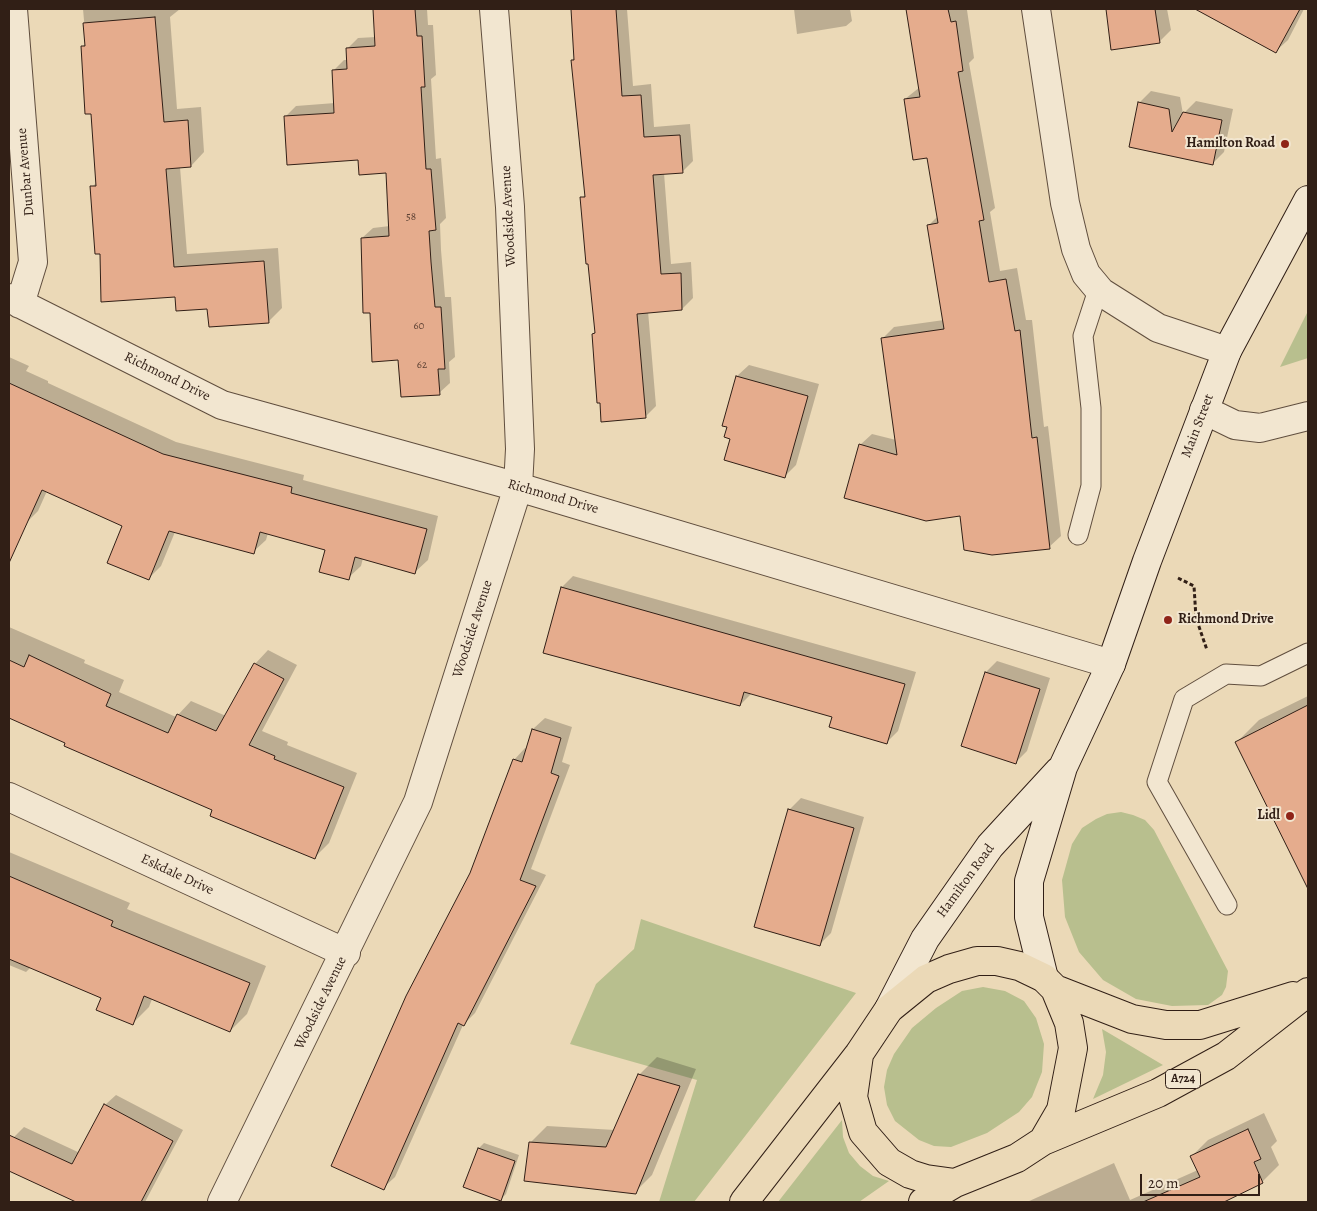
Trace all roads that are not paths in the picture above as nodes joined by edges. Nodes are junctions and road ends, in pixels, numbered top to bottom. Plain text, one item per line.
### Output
1 (13, 9) edge
2 (494, 9) edge
3 (1036, 9) edge
4 (1308, 200) edge
5 (1098, 290) junction
6 (15, 301) edge
7 (1227, 351) junction
8 (1204, 410) junction
9 (1308, 416) edge
10 (518, 487) junction
11 (1078, 536) dead end
12 (1308, 653) edge
13 (1112, 664) junction
14 (1063, 767) junction
15 (9, 797) edge
16 (1227, 905) dead end
17 (346, 953) junction
18 (1049, 983) junction
19 (1308, 991) edge
20 (889, 1009) junction
21 (859, 1054) junction
22 (1043, 1141) junction
23 (955, 1182) junction
24 (222, 1202) edge
25 (744, 1202) edge
26 (923, 1202) edge

1 - 6 street, Dunbar Avenue
2 - 10 street, Woodside Avenue
3 - 5 street
4 - 7 street, Main Street
5 - 7 street
5 - 11 lane
6 - 10 street, Richmond Drive
7 - 8 street, Main Street
8 - 9 street
8 - 13 street, Main Street
10 - 13 street, Richmond Drive
10 - 17 street, Woodside Avenue
12 - 16 lane
13 - 14 street, Hamilton Road
14 - 18 street, Hamilton Road
14 - 20 street, Hamilton Road
15 - 17 street, Eskdale Drive
17 - 24 street, Woodside Avenue
18 - 19 main road, A724
18 - 20 main road
18 - 22 main road
19 - 22 main road, A724
20 - 21 main road
21 - 23 main road
21 - 25 main road
22 - 23 main road
23 - 26 main road

